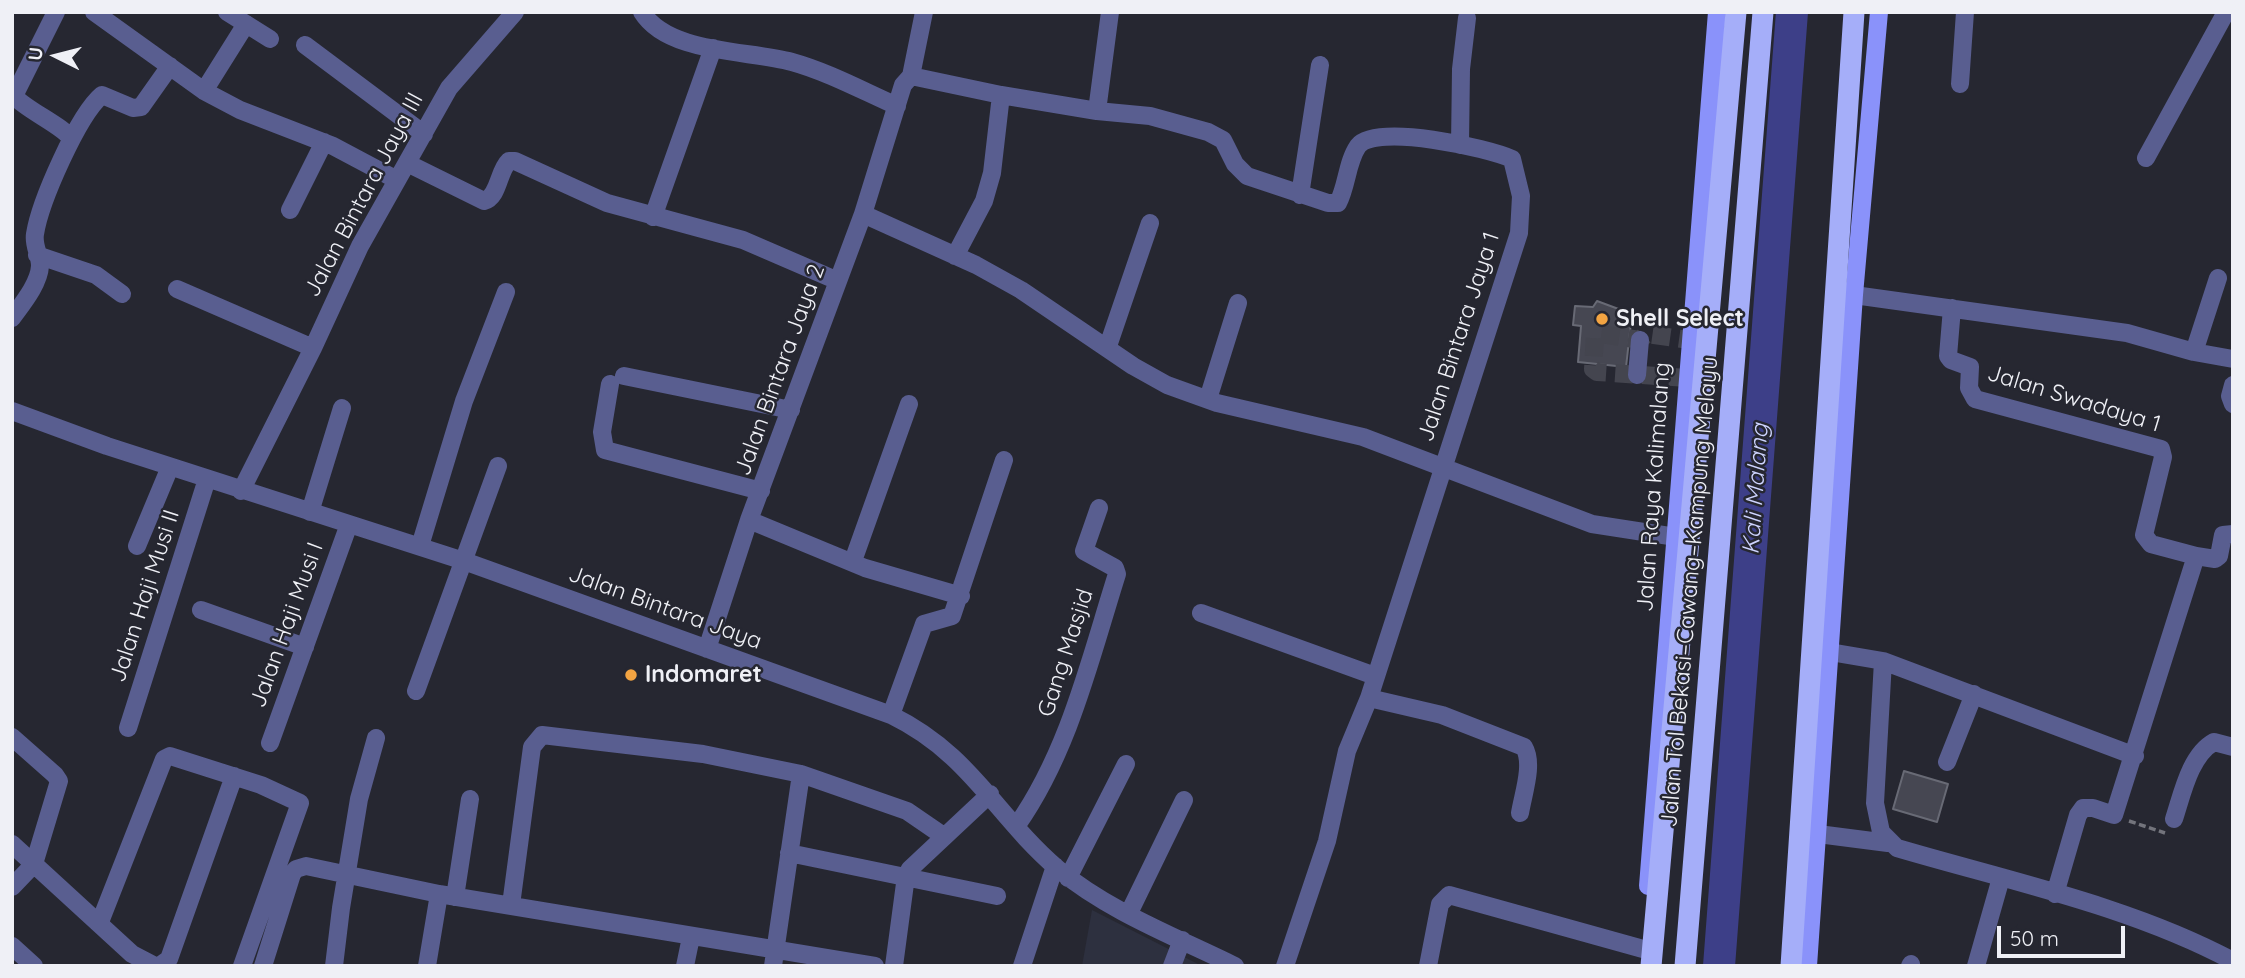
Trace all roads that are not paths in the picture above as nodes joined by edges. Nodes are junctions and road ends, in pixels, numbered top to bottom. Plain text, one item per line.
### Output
1 (56, 12) edge
2 (94, 12) edge
3 (227, 12) edge
4 (515, 12) edge
5 (642, 12) edge
6 (924, 12) edge
7 (1110, 12) edge
8 (1717, 12) edge
9 (1736, 12) edge
10 (1763, 12) edge
11 (1854, 12) edge
12 (1879, 12) edge
13 (1965, 12) edge
14 (2226, 12) edge
15 (1467, 18) dead end
16 (246, 24) junction
17 (270, 39) dead end
18 (306, 45) dead end
19 (713, 48) junction
20 (1320, 65) dead end
21 (170, 66) junction
22 (911, 76) junction
23 (1960, 84) dead end
24 (204, 91) junction
25 (1001, 95) junction
26 (897, 106) junction
27 (1097, 111) junction
28 (424, 134) junction
29 (71, 139) junction
30 (324, 142) junction
31 (1460, 145) junction
32 (2146, 158) dead end
33 (407, 163) junction
34 (397, 180) junction
35 (1300, 195) junction
36 (290, 210) dead end
37 (863, 214) junction
38 (653, 217) junction
39 (1150, 223) dead end
40 (37, 255) junction
41 (955, 256) junction
42 (2218, 278) dead end
43 (838, 281) junction
44 (177, 289) dead end
45 (506, 292) dead end
46 (122, 294) dead end
47 (1854, 295) junction
48 (1238, 303) dead end
49 (1952, 307) junction
50 (12, 318) edge
51 (1640, 340) dead end
52 (1108, 346) junction
53 (313, 348) junction
54 (2194, 352) junction
55 (2233, 359) edge
56 (1637, 375) dead end
57 (2233, 385) edge
58 (1208, 399) junction
59 (909, 404) dead end
60 (2233, 404) edge
61 (342, 408) dead end
62 (791, 410) junction
63 (12, 411) edge
64 (1003, 460) dead end
65 (498, 466) dead end
66 (170, 467) junction
67 (1442, 468) junction
68 (207, 479) junction
69 (241, 491) junction
70 (761, 491) junction
71 (1099, 508) dead end
72 (310, 512) junction
73 (749, 520) junction
74 (349, 524) junction
75 (2233, 534) edge
76 (1676, 537) junction
77 (137, 545) dead end
78 (419, 546) junction
79 (2196, 555) junction
80 (464, 561) junction
81 (853, 561) junction
82 (961, 596) junction
83 (201, 610) dead end
84 (1201, 613) dead end
85 (305, 647) junction
86 (707, 649) junction
87 (1830, 652) junction
88 (1883, 661) junction
89 (1375, 676) junction
90 (416, 691) dead end
91 (1974, 694) junction
92 (1369, 698) junction
93 (891, 715) junction
94 (128, 727) dead end
95 (12, 737) edge
96 (376, 738) dead end
97 (270, 743) dead end
98 (2233, 747) edge
99 (2134, 756) junction
100 (1947, 762) dead end
101 (1126, 764) dead end
102 (801, 774) junction
103 (234, 776) junction
104 (990, 794) junction
105 (470, 799) dead end
106 (1184, 800) dead end
107 (1520, 813) dead end
108 (2174, 819) road end
109 (1017, 825) junction
110 (1818, 834) junction
111 (942, 835) junction
112 (1888, 843) junction
113 (12, 844) edge
114 (789, 852) junction
115 (34, 864) junction
116 (1062, 872) junction
117 (348, 874) junction
118 (906, 876) junction
119 (2001, 878) junction
120 (12, 887) edge
121 (2055, 894) junction
122 (447, 895) junction
123 (997, 896) dead end
124 (511, 905) junction
125 (1129, 913) junction
126 (100, 922) junction
127 (691, 937) junction
128 (1182, 940) junction
129 (12, 946) edge
130 (775, 958) edge
131 (1645, 960) edge
132 (2233, 961) edge
133 (869, 965) edge
134 (34, 966) edge
135 (157, 966) edge
136 (242, 966) edge
137 (263, 966) edge
138 (334, 966) edge
139 (427, 966) edge
140 (685, 966) edge
141 (894, 966) edge
142 (1022, 966) edge
143 (1172, 966) edge
144 (1235, 966) edge
145 (1285, 966) edge
146 (1427, 966) edge
147 (1685, 966) edge
148 (1791, 966) edge
149 (1808, 966) edge
150 (1976, 966) edge

1 - 29 street
2 - 21 street
3 - 16 street
4 - 28 street, Jalan Bintara Jaya III
5 - 19 street
6 - 22 street
7 - 27 street
8 - 76 main road, Jalan Raya Kalimalang
9 - 131 highway
10 - 147 highway, Jalan Tol Bekasi–Cawang–Kampung Melayu
11 - 148 highway
12 - 47 main road
13 - 23 street
14 - 32 street
15 - 31 street
16 - 17 street
16 - 24 street
18 - 28 street
19 - 26 street
19 - 38 street
20 - 35 street
21 - 24 street
21 - 29 street
22 - 25 street, Jalan Bintara Jaya 1
22 - 26 street
24 - 30 street
25 - 27 street, Jalan Bintara Jaya 1
25 - 41 street
26 - 37 street, Jalan Bintara Jaya 2
27 - 35 street, Jalan Bintara Jaya 1
28 - 33 street, Jalan Bintara Jaya III
29 - 40 street
30 - 34 street
30 - 36 street
31 - 35 street, Jalan Bintara Jaya 1
31 - 67 street, Jalan Bintara Jaya 1
33 - 34 street, Jalan Bintara Jaya III
33 - 38 street
34 - 53 street, Jalan Bintara Jaya III
37 - 41 street
37 - 43 street, Jalan Bintara Jaya 2
38 - 43 street
39 - 52 street
40 - 46 street
40 - 50 street
41 - 52 street
42 - 54 street
43 - 62 street, Jalan Bintara Jaya 2
44 - 53 street
45 - 78 street
47 - 49 street
47 - 87 main road
48 - 58 street
49 - 54 street
49 - 79 street, Jalan Swadaya 1
51 - 56 street
52 - 58 street
53 - 69 street, Jalan Bintara Jaya III
54 - 55 street
57 - 60 street
58 - 67 street
59 - 81 street
61 - 72 street
62 - 70 street, Jalan Bintara Jaya 2
62 - 70 street
63 - 66 street, Jalan Bintara Jaya
64 - 82 street
65 - 80 street
66 - 68 street, Jalan Bintara Jaya
66 - 77 street
67 - 76 street
67 - 89 street, Jalan Bintara Jaya 1
68 - 69 street, Jalan Bintara Jaya
68 - 94 street, Jalan Haji Musi II
69 - 72 street, Jalan Bintara Jaya
70 - 73 street, Jalan Bintara Jaya 2
71 - 109 street, Gang Masjid
72 - 74 street, Jalan Bintara Jaya
73 - 81 street
73 - 86 street, Jalan Bintara Jaya 2
74 - 78 street, Jalan Bintara Jaya
74 - 85 street, Jalan Haji Musi I
75 - 79 street
76 - 131 main road, Jalan Raya Kalimalang
78 - 80 street, Jalan Bintara Jaya
79 - 99 street
80 - 86 street, Jalan Bintara Jaya
80 - 90 street
81 - 82 street
82 - 93 street
83 - 85 street
84 - 89 street
85 - 97 street, Jalan Haji Musi I
86 - 93 street, Jalan Bintara Jaya
87 - 88 street
87 - 110 main road
88 - 91 street
88 - 112 street
89 - 92 street, Jalan Bintara Jaya 1
91 - 99 street
91 - 100 street
92 - 107 street
92 - 145 street, Jalan Bintara Jaya 1
93 - 104 street, Jalan Bintara Jaya
95 - 115 street
96 - 117 street
98 - 108 street
99 - 121 street
101 - 116 street
102 - 111 street
102 - 114 street
102 - 124 street
103 - 126 street
103 - 135 street
103 - 136 street
104 - 109 street, Jalan Bintara Jaya
104 - 111 street
105 - 122 street
106 - 125 street
109 - 116 street, Jalan Bintara Jaya
110 - 112 street
110 - 149 main road
111 - 118 street
112 - 119 street
113 - 115 street
114 - 118 street
114 - 130 street
115 - 120 street
115 - 126 street
116 - 125 street, Jalan Bintara Jaya
116 - 142 street
117 - 122 street
117 - 137 street
117 - 138 street
118 - 123 street
118 - 141 street
119 - 121 street
119 - 150 street
121 - 132 street
122 - 124 street
122 - 139 street
124 - 127 street
125 - 128 street, Jalan Bintara Jaya
126 - 135 street
127 - 130 street
127 - 140 street
128 - 143 street
128 - 144 street, Jalan Bintara Jaya
129 - 134 street
130 - 133 street
131 - 146 street

